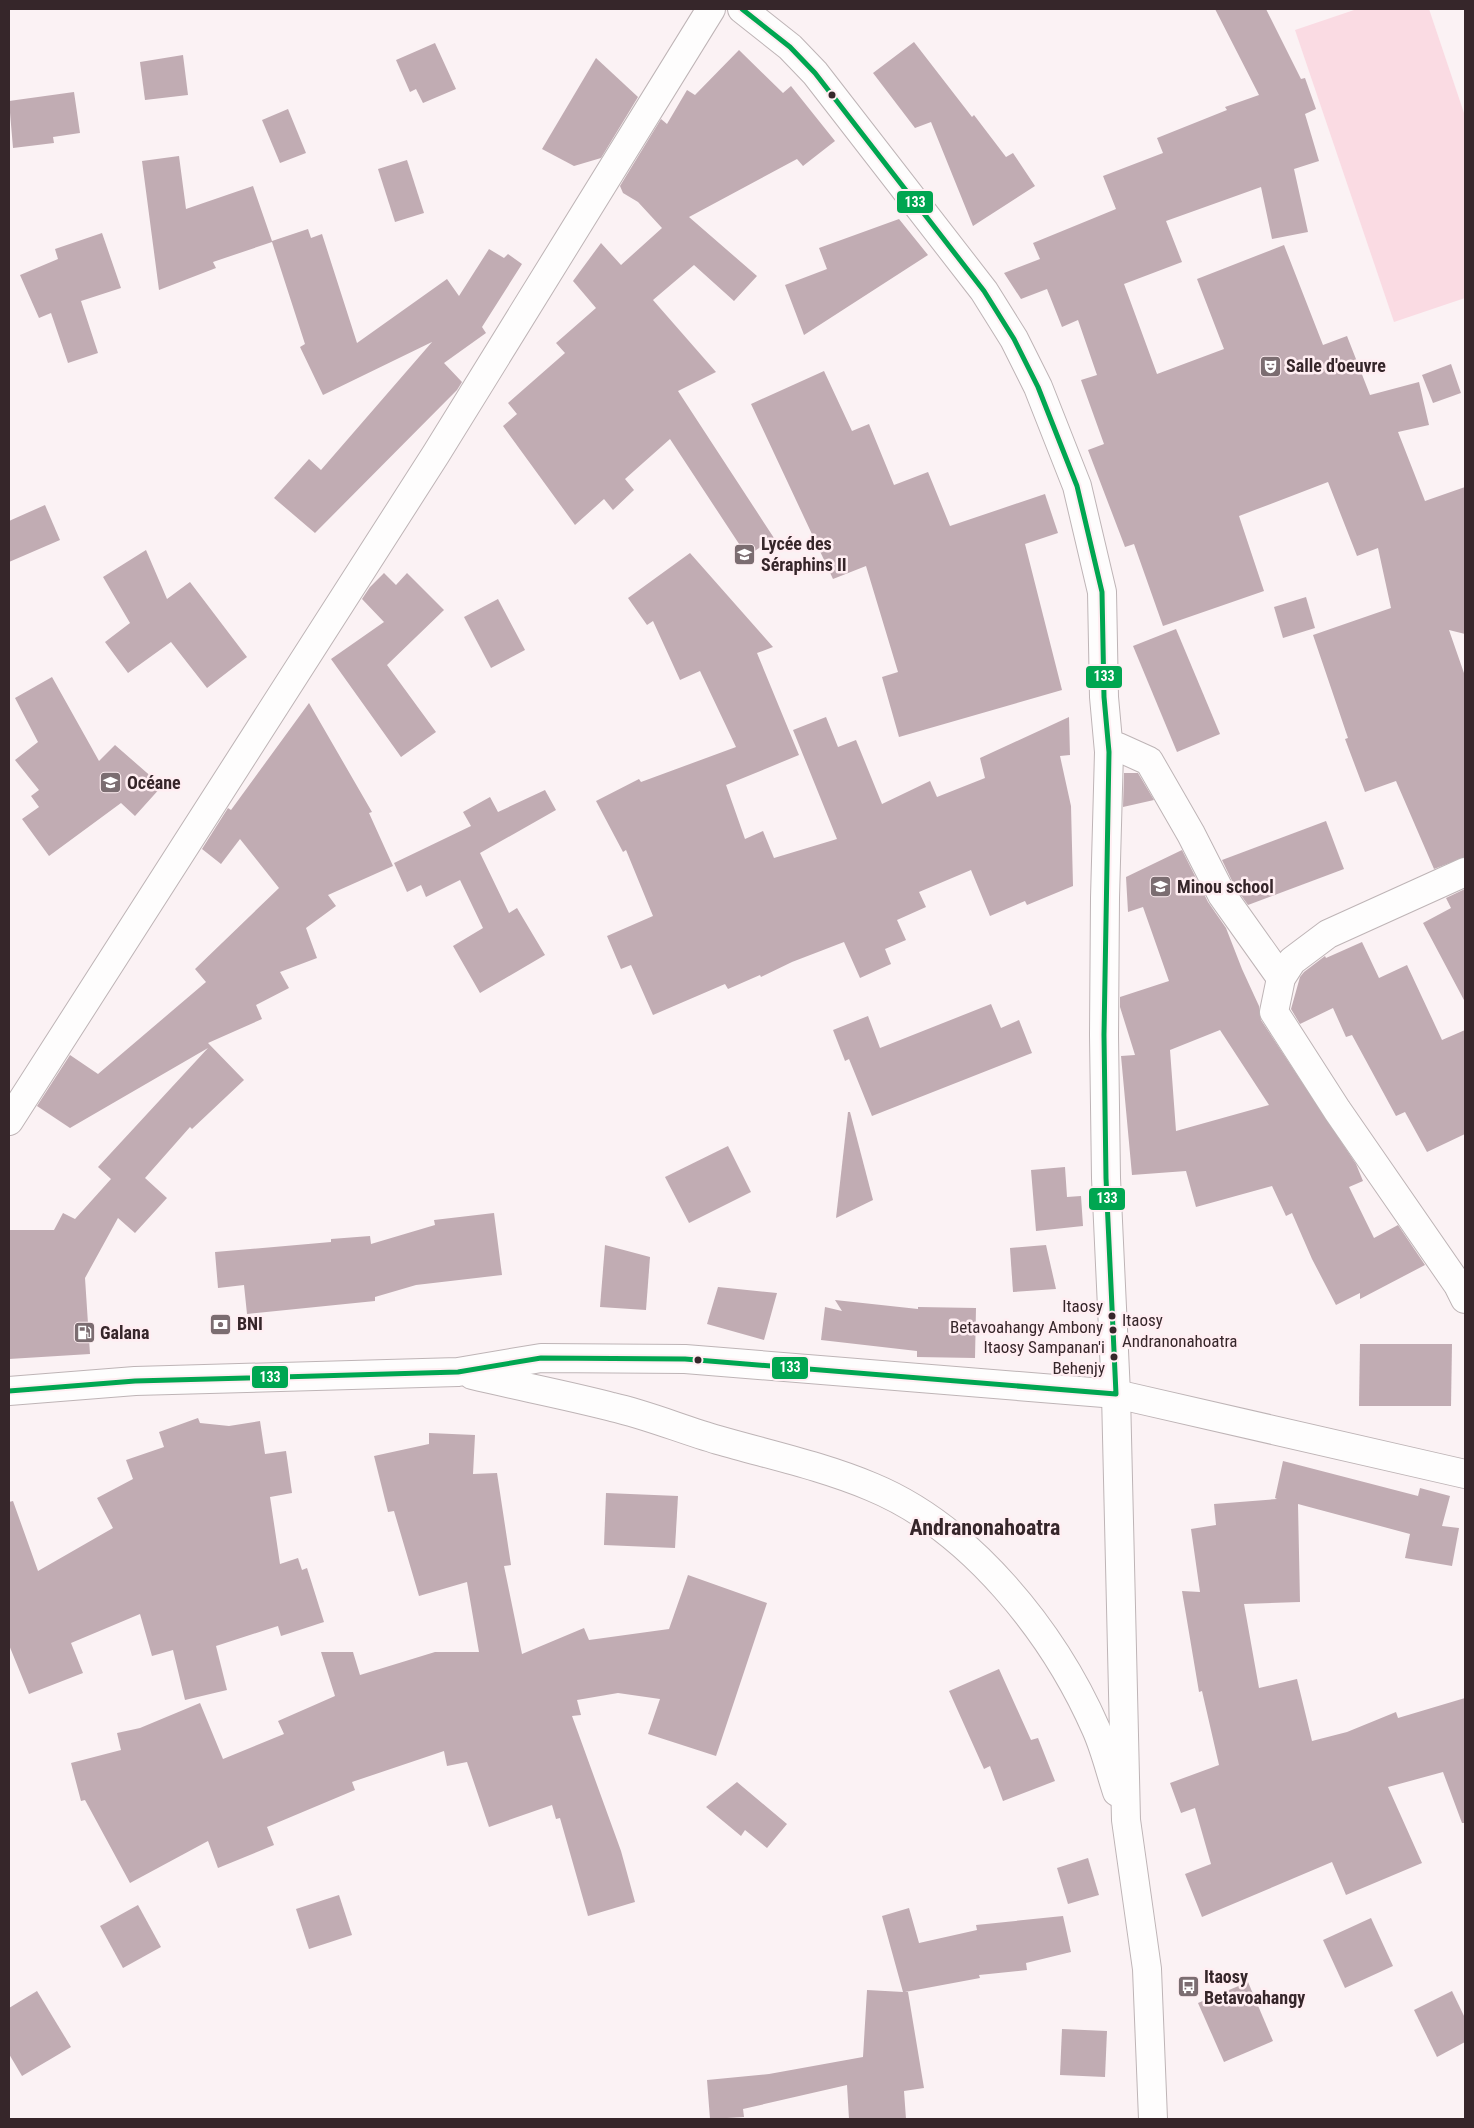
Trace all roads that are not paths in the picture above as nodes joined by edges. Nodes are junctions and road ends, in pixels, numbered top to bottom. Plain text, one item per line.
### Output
1 (710, 9) edge
2 (742, 9) edge
3 (1109, 752) junction
4 (1465, 872) edge
5 (1281, 978) junction
6 (9, 1121) edge
7 (1465, 1299) edge
8 (458, 1372) junction
9 (9, 1391) edge
10 (1116, 1394) junction
11 (1465, 1474) edge
12 (1126, 1820) junction
13 (1153, 2119) edge

1 - 6 street
2 - 3 street
3 - 5 street
3 - 10 street
4 - 5 street
5 - 7 street
8 - 9 street
8 - 10 street
8 - 12 street
10 - 11 street
10 - 12 street
12 - 13 street

